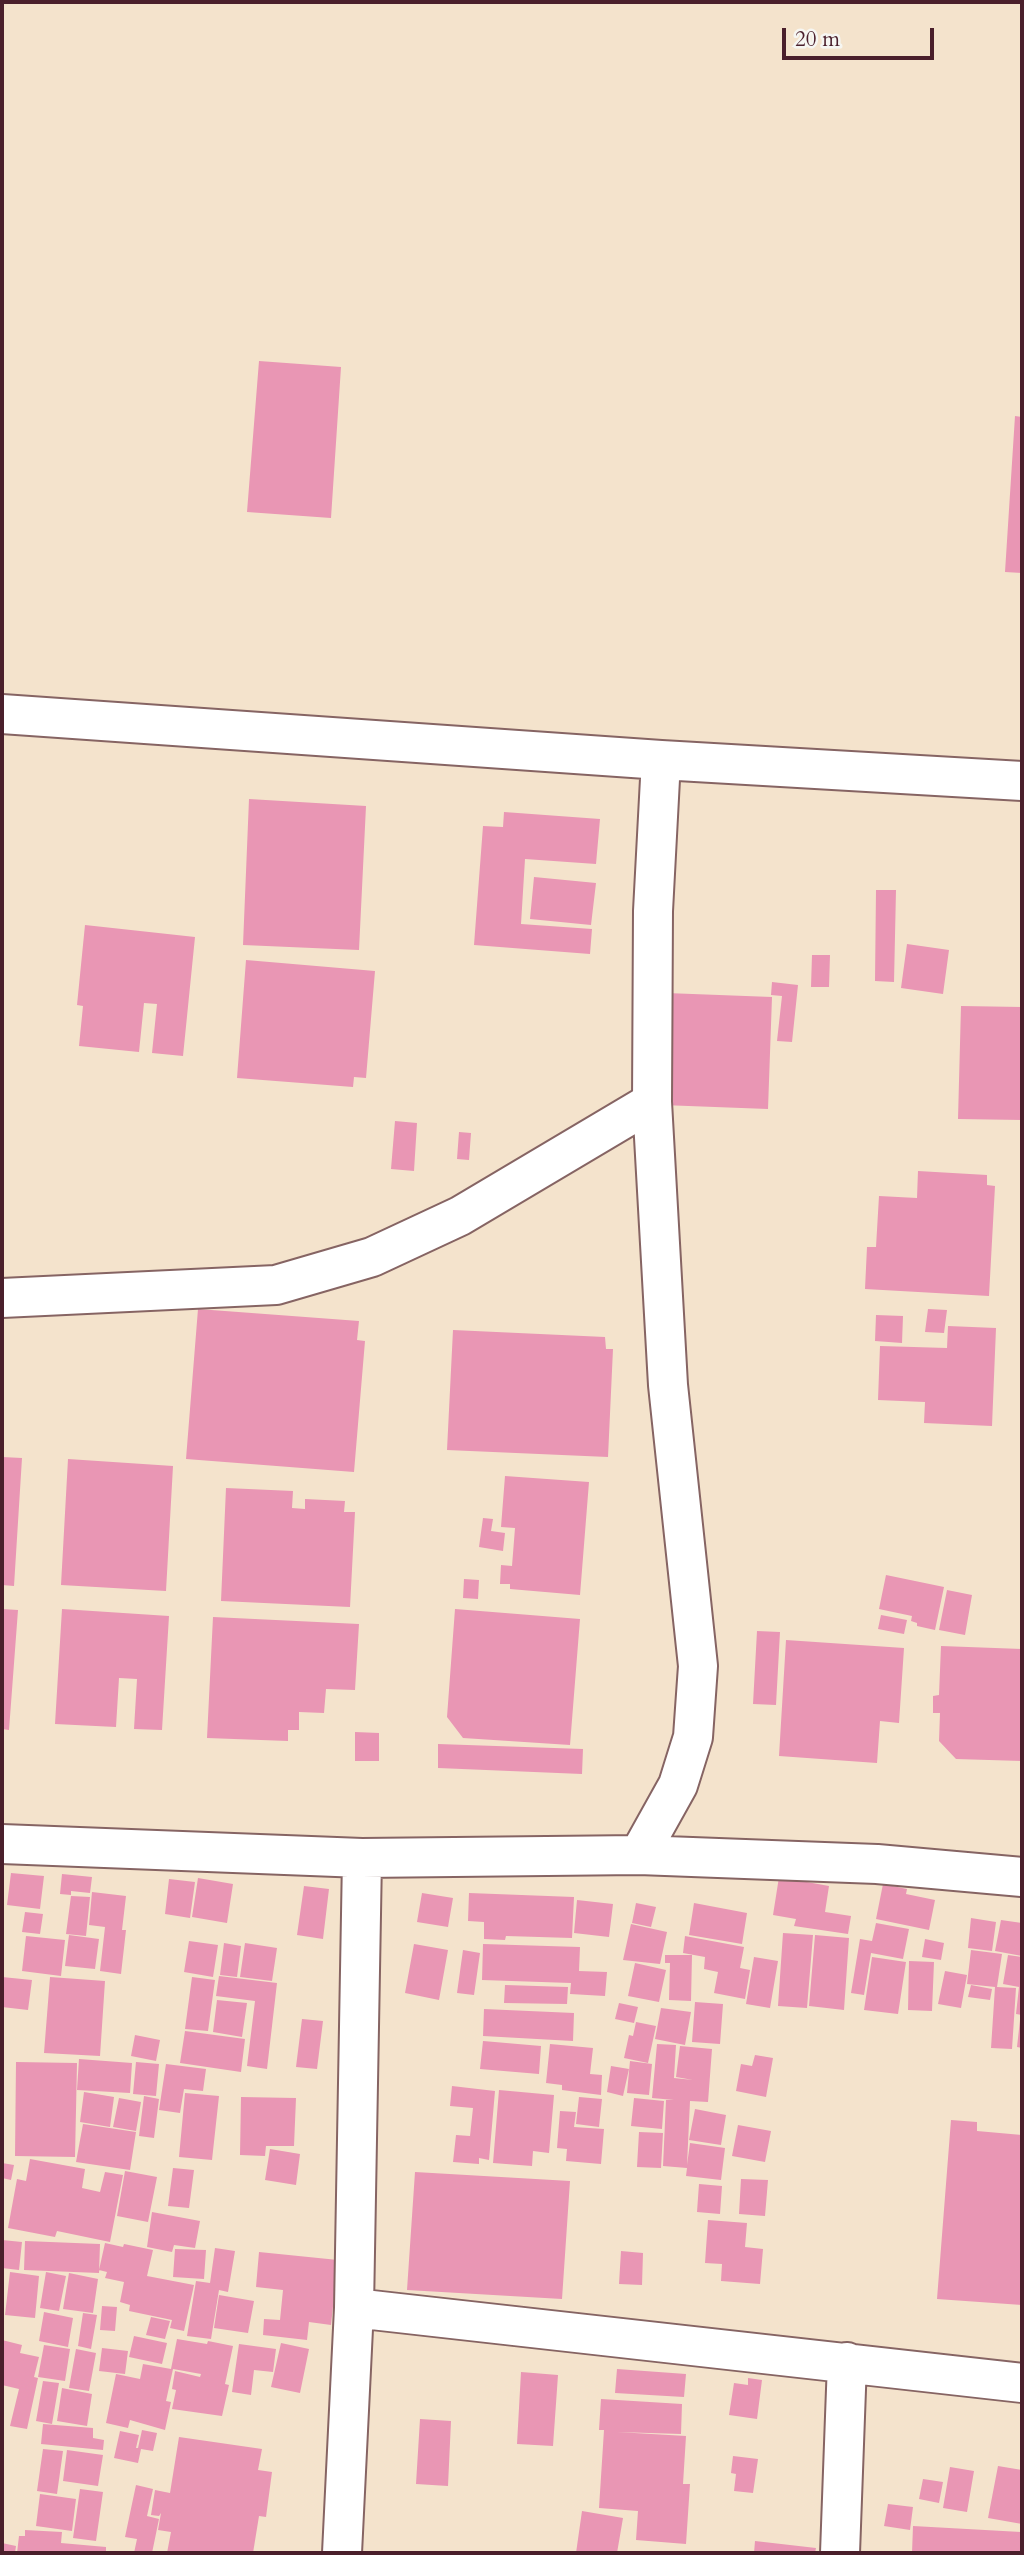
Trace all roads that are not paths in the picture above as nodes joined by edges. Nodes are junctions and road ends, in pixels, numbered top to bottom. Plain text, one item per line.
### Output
1 (2, 714) edge
2 (661, 760) junction
3 (1022, 781) edge
4 (652, 1102) junction
5 (2, 1298) edge
6 (2, 1844) edge
7 (639, 1854) junction
8 (362, 1858) junction
9 (1022, 1877) edge
10 (354, 2308) junction
11 (847, 2362) junction
12 (1022, 2384) edge
13 (342, 2553) edge
14 (840, 2553) edge

1 - 2 street
2 - 3 street
2 - 4 street
4 - 5 street
4 - 7 street
6 - 8 street
7 - 8 street
7 - 9 street
8 - 10 street
10 - 11 street
10 - 13 street
11 - 12 street
11 - 14 street

